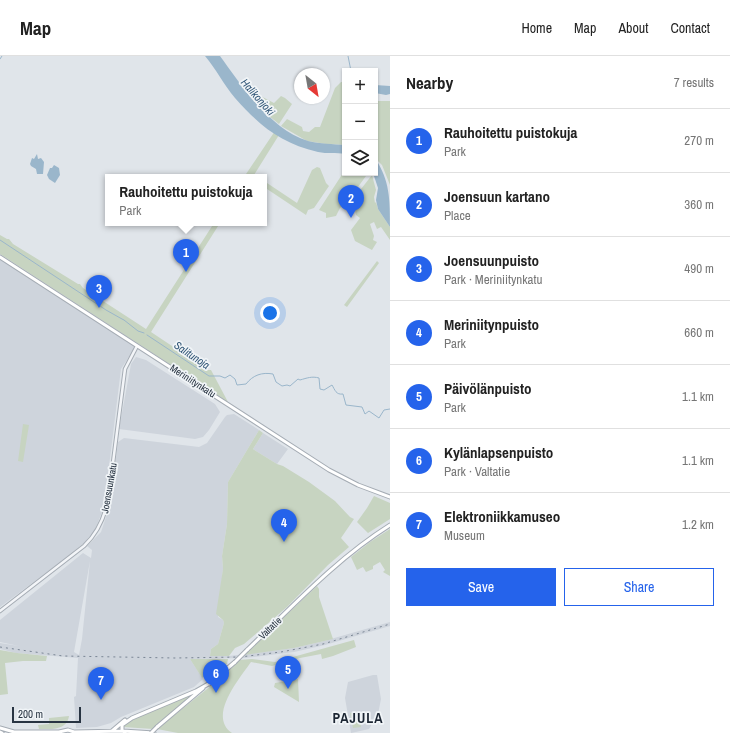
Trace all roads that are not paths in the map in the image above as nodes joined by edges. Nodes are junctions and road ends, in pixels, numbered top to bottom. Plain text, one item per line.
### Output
1 (0, 257) edge
2 (137, 345) junction
3 (390, 497) edge
4 (390, 525) edge
5 (1, 610) edge
6 (210, 683) junction
7 (132, 718) junction
8 (0, 728) edge
9 (112, 731) junction
10 (64, 732) edge
11 (124, 732) edge
12 (74, 733) edge
13 (151, 733) edge
14 (154, 733) edge

1 - 2 main road, Meriniitynkatu
2 - 3 main road, Meriniitynkatu
2 - 5 street, Joensuunkatu
4 - 6 main road, Valtatie, bridge
6 - 7 main road
6 - 13 main road, Valtatie, bridge
7 - 9 main road
7 - 11 main road
8 - 10 main road
9 - 11 main road
9 - 12 main road
10 - 12 main road
11 - 14 main road

